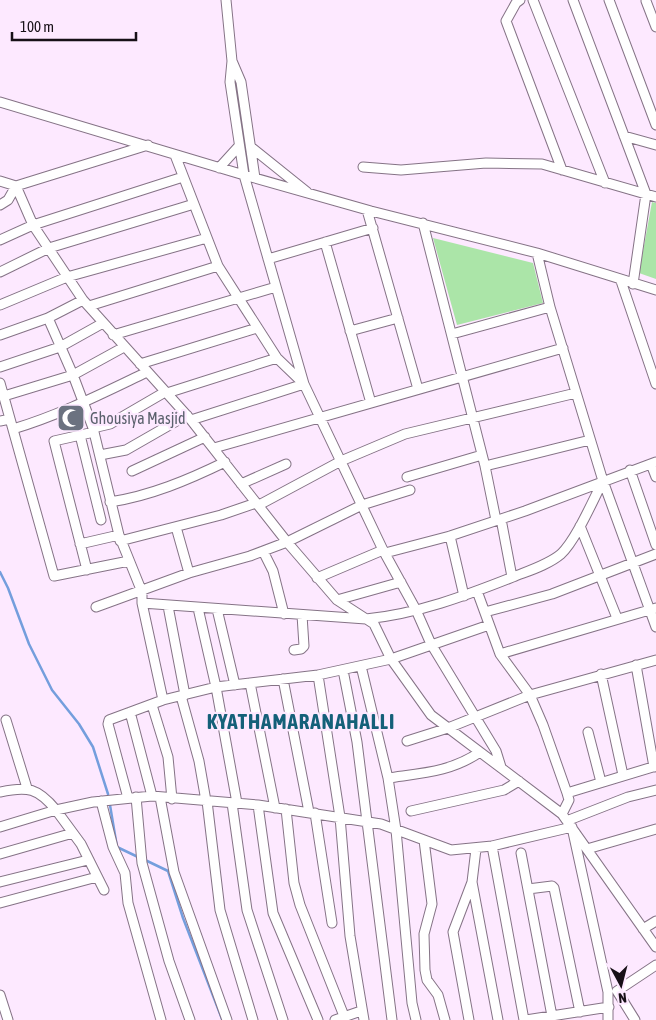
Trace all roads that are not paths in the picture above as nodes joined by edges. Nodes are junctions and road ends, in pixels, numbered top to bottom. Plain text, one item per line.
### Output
1 (226, 0) edge
2 (520, 0) edge
3 (533, 0) edge
4 (573, 0) edge
5 (609, 0) edge
6 (642, 0) edge
7 (646, 1) edge
8 (656, 2) edge
9 (656, 27) edge
10 (232, 61) junction
11 (0, 102) edge
12 (656, 125) edge
13 (624, 136) junction
14 (148, 144) junction
15 (656, 145) edge
16 (239, 146) junction
17 (251, 147) junction
18 (175, 155) junction
19 (363, 167) dead end
20 (219, 168) junction
21 (562, 170) junction
22 (244, 175) junction
23 (183, 178) junction
24 (256, 178) junction
25 (0, 180) edge
26 (605, 182) junction
27 (16, 186) junction
28 (310, 194) junction
29 (646, 194) junction
30 (656, 197) edge
31 (194, 204) junction
32 (0, 205) edge
33 (368, 210) junction
34 (423, 224) junction
35 (33, 225) junction
36 (372, 228) junction
37 (207, 238) junction
38 (0, 240) edge
39 (325, 242) junction
40 (49, 248) junction
41 (537, 253) junction
42 (268, 259) junction
43 (218, 266) junction
44 (0, 272) edge
45 (67, 276) junction
46 (621, 281) junction
47 (633, 284) junction
48 (276, 287) junction
49 (656, 290) edge
50 (238, 300) junction
51 (86, 303) junction
52 (0, 305) edge
53 (550, 307) junction
54 (48, 318) junction
55 (398, 318) junction
56 (103, 323) junction
57 (257, 328) junction
58 (350, 331) junction
59 (452, 334) junction
60 (0, 335) edge
61 (113, 335) junction
62 (124, 346) junction
63 (60, 347) junction
64 (563, 348) junction
65 (278, 358) junction
66 (140, 364) junction
67 (0, 367) edge
68 (147, 372) junction
69 (73, 375) junction
70 (463, 377) junction
71 (0, 383) edge
72 (304, 384) junction
73 (656, 384) edge
74 (418, 389) junction
75 (166, 393) junction
76 (576, 393) junction
77 (4, 396) junction
78 (84, 402) junction
79 (371, 403) junction
80 (189, 418) junction
81 (320, 418) junction
82 (472, 418) junction
83 (10, 419) junction
84 (0, 421) edge
85 (13, 429) junction
86 (94, 430) junction
87 (80, 435) junction
88 (205, 437) junction
89 (590, 440) junction
90 (214, 448) junction
91 (100, 455) junction
92 (482, 455) junction
93 (225, 462) junction
94 (341, 462) junction
95 (653, 463) edge
96 (286, 464) dead end
97 (485, 466) junction
98 (630, 470) junction
99 (132, 471) dead end
100 (407, 477) dead end
101 (656, 477) edge
102 (603, 481) junction
103 (242, 484) junction
104 (410, 490) dead end
105 (110, 502) junction
106 (257, 504) junction
107 (362, 505) junction
108 (101, 520) dead end
109 (498, 520) junction
110 (580, 526) junction
111 (176, 527) junction
112 (450, 536) junction
113 (120, 538) junction
114 (286, 542) junction
115 (80, 544) junction
116 (656, 545) edge
117 (263, 551) junction
118 (384, 551) junction
119 (656, 554) edge
120 (130, 561) junction
121 (633, 564) junction
122 (87, 570) junction
123 (189, 573) junction
124 (602, 575) junction
125 (512, 577) junction
126 (318, 578) junction
127 (401, 582) junction
128 (477, 591) junction
129 (142, 592) junction
130 (464, 596) junction
131 (337, 600) junction
132 (142, 603) junction
133 (168, 606) junction
134 (96, 607) dead end
135 (198, 608) junction
136 (654, 609) edge
137 (217, 610) junction
138 (416, 610) junction
139 (485, 612) junction
140 (284, 614) junction
141 (302, 615) junction
142 (618, 618) junction
143 (366, 619) junction
144 (489, 625) junction
145 (656, 626) edge
146 (431, 644) junction
147 (294, 650) dead end
148 (500, 654) junction
149 (391, 659) junction
150 (656, 660) edge
151 (636, 665) junction
152 (361, 666) junction
153 (343, 670) junction
154 (601, 674) junction
155 (318, 675) junction
156 (282, 679) junction
157 (250, 683) junction
158 (235, 685) junction
159 (216, 687) junction
160 (183, 695) junction
161 (530, 695) junction
162 (163, 700) junction
163 (152, 705) junction
164 (130, 712) junction
165 (474, 716) junction
166 (6, 720) dead end
167 (448, 728) junction
168 (588, 732) dead end
169 (407, 740) dead end
170 (480, 752) junction
171 (655, 767) edge
172 (501, 768) junction
173 (623, 775) junction
174 (388, 778) junction
175 (519, 781) junction
176 (601, 782) junction
177 (27, 788) junction
178 (1, 790) edge
179 (656, 790) edge
180 (567, 793) junction
181 (156, 796) junction
182 (132, 798) junction
183 (172, 799) junction
184 (101, 801) junction
185 (206, 801) junction
186 (235, 803) junction
187 (258, 805) junction
188 (275, 808) junction
189 (286, 809) junction
190 (56, 810) junction
191 (411, 811) dead end
192 (312, 813) junction
193 (340, 817) junction
194 (568, 820) junction
195 (368, 822) junction
196 (0, 827) edge
197 (656, 829) edge
198 (396, 830) junction
199 (73, 833) junction
200 (424, 840) junction
201 (492, 846) junction
202 (476, 849) junction
203 (587, 849) junction
204 (521, 852) dead end
205 (0, 854) edge
206 (88, 860) junction
207 (97, 876) junction
208 (0, 882) edge
209 (472, 882) junction
210 (528, 889) junction
211 (104, 890) dead end
212 (0, 903) edge
213 (656, 921) edge
214 (332, 923) dead end
215 (643, 930) junction
216 (656, 947) edge
217 (656, 965) edge
218 (0, 995) edge
219 (609, 1007) junction
220 (580, 1012) junction
221 (362, 1015) edge
222 (344, 1016) junction
223 (552, 1016) junction
224 (8, 1020) edge
225 (161, 1020) edge
226 (190, 1020) edge
227 (227, 1020) edge
228 (253, 1020) edge
229 (283, 1020) edge
230 (318, 1020) edge
231 (335, 1020) edge
232 (392, 1020) edge
233 (416, 1020) edge
234 (444, 1020) edge
235 (469, 1020) edge
236 (498, 1020) edge
237 (525, 1020) edge
238 (608, 1020) edge
239 (635, 1020) edge

1 - 10 street
2 - 21 street
3 - 26 street
4 - 13 street
5 - 12 street
6 - 7 street
7 - 8 street
7 - 9 street
10 - 16 street
10 - 17 street
11 - 14 street
13 - 15 street
13 - 29 street
14 - 18 street
14 - 27 street
16 - 20 street
16 - 22 street
17 - 24 street
17 - 28 street
18 - 20 street
18 - 23 street
19 - 21 street
20 - 22 street
21 - 26 street
22 - 24 street
22 - 42 street
23 - 31 street
23 - 35 street
24 - 28 street
25 - 27 street
26 - 29 street
27 - 32 street
27 - 35 street
28 - 33 street
29 - 30 street
29 - 47 street
31 - 37 street
31 - 40 street
33 - 34 street
33 - 36 street
34 - 41 street
34 - 59 street
35 - 38 street
35 - 40 street
36 - 39 street
36 - 55 street
37 - 43 street
37 - 45 street
39 - 42 street
39 - 58 street
40 - 44 street
40 - 45 street
41 - 46 street
41 - 53 street
42 - 48 street
43 - 50 street
43 - 51 street
45 - 51 street
45 - 52 street
46 - 47 street
46 - 73 street
47 - 49 street
48 - 50 street
48 - 72 street
50 - 57 street
50 - 61 street
51 - 54 street
51 - 56 street
53 - 59 street
53 - 64 street
54 - 60 street
54 - 63 street
55 - 58 street
55 - 74 street
56 - 61 street
56 - 63 street
57 - 65 street
57 - 66 street
58 - 79 street
59 - 70 street
61 - 62 street
62 - 66 street
62 - 69 street
63 - 67 street
63 - 69 street
64 - 70 street
64 - 76 street
65 - 72 street
65 - 75 street
66 - 68 street
68 - 75 street
68 - 78 street
69 - 77 street
69 - 78 street
70 - 74 street
70 - 82 street
71 - 77 street
72 - 80 street
72 - 81 street
74 - 79 street
75 - 80 street
75 - 86 street
76 - 82 street
76 - 89 street
77 - 83 street
78 - 85 street
78 - 86 street
79 - 81 street
80 - 88 street
80 - 91 street
81 - 90 street
81 - 94 street
82 - 92 street
82 - 94 street
83 - 84 street
83 - 85 street
85 - 122 street
86 - 87 street
86 - 91 street
87 - 108 street
87 - 115 street
88 - 90 street
88 - 99 street
89 - 97 street
89 - 102 street
90 - 93 street
91 - 105 street
92 - 97 street
92 - 100 street
93 - 103 street
93 - 105 street
94 - 106 street
94 - 107 street
95 - 98 street
95 - 101 street
96 - 103 street
97 - 109 street
98 - 102 street
98 - 116 street
102 - 109 street
102 - 110 street
102 - 121 street
103 - 106 street
104 - 107 street
105 - 113 street
106 - 111 street
106 - 114 street
107 - 114 street
107 - 118 street
109 - 112 street
109 - 125 street
110 - 124 street
110 - 125 street
111 - 113 street
111 - 123 street
112 - 118 street
112 - 130 street
113 - 115 street
113 - 120 street
114 - 117 street
114 - 126 street
115 - 122 street
117 - 123 street
117 - 140 street
118 - 126 street
118 - 127 street
119 - 121 street
120 - 122 street
120 - 129 street
121 - 124 street
121 - 136 street
123 - 129 street
124 - 139 street
124 - 142 street
125 - 128 street
126 - 131 street
127 - 131 street
127 - 138 street
128 - 130 street
128 - 139 street
129 - 132 street
129 - 134 street
130 - 138 street
131 - 143 street
132 - 133 street
132 - 162 street
133 - 135 street
133 - 160 street
135 - 137 street
135 - 159 street
136 - 142 street
136 - 145 street
137 - 140 street
137 - 158 street
138 - 143 street
138 - 146 street
139 - 144 street
140 - 141 street
141 - 143 street
141 - 147 street
142 - 148 street
143 - 149 street
144 - 146 street
144 - 148 street
146 - 149 street
146 - 165 street
148 - 161 street
149 - 152 street
149 - 167 street
150 - 151 street
151 - 154 street
151 - 171 street
152 - 153 street
152 - 174 street
153 - 155 street
153 - 195 street
154 - 161 street
154 - 173 street
155 - 156 street
155 - 193 street
156 - 157 street
156 - 192 street
157 - 158 street
157 - 188 street
158 - 159 street
159 - 160 street
159 - 186 street
160 - 162 street
160 - 185 street
161 - 165 street
161 - 180 street
162 - 163 street
163 - 164 street
163 - 183 street
164 - 181 street
164 - 182 street
165 - 167 street
165 - 172 street
166 - 177 street
167 - 169 street
167 - 170 street
168 - 176 street
170 - 172 street
170 - 174 street
171 - 173 street
172 - 175 street
173 - 176 street
174 - 198 street
175 - 191 street
175 - 194 street
176 - 180 street
177 - 178 street
177 - 190 street
179 - 194 street
180 - 194 street
181 - 182 street
181 - 183 street
181 - 227 street
182 - 184 street
182 - 226 street
183 - 185 street
184 - 190 street
184 - 225 street
185 - 186 street
185 - 228 street
186 - 187 street
186 - 229 street
187 - 188 street
187 - 230 street
188 - 189 street
189 - 192 street
189 - 222 street
190 - 196 street
190 - 199 street
192 - 193 street
192 - 214 street
193 - 195 street
193 - 221 street
194 - 201 street
194 - 203 street
194 - 219 street
195 - 198 street
195 - 232 street
197 - 203 street
198 - 200 street
198 - 233 street
199 - 205 street
199 - 206 street
200 - 202 street
200 - 234 street
201 - 202 street
201 - 237 street
202 - 209 street
203 - 215 street
204 - 210 street
206 - 207 street
206 - 208 street
207 - 211 street
207 - 212 street
209 - 235 street
209 - 236 street
210 - 220 street
210 - 223 street
213 - 215 street
215 - 216 street
217 - 239 street
218 - 224 street
219 - 220 street
219 - 238 street
220 - 223 street
221 - 222 street
222 - 231 street
223 - 237 street

